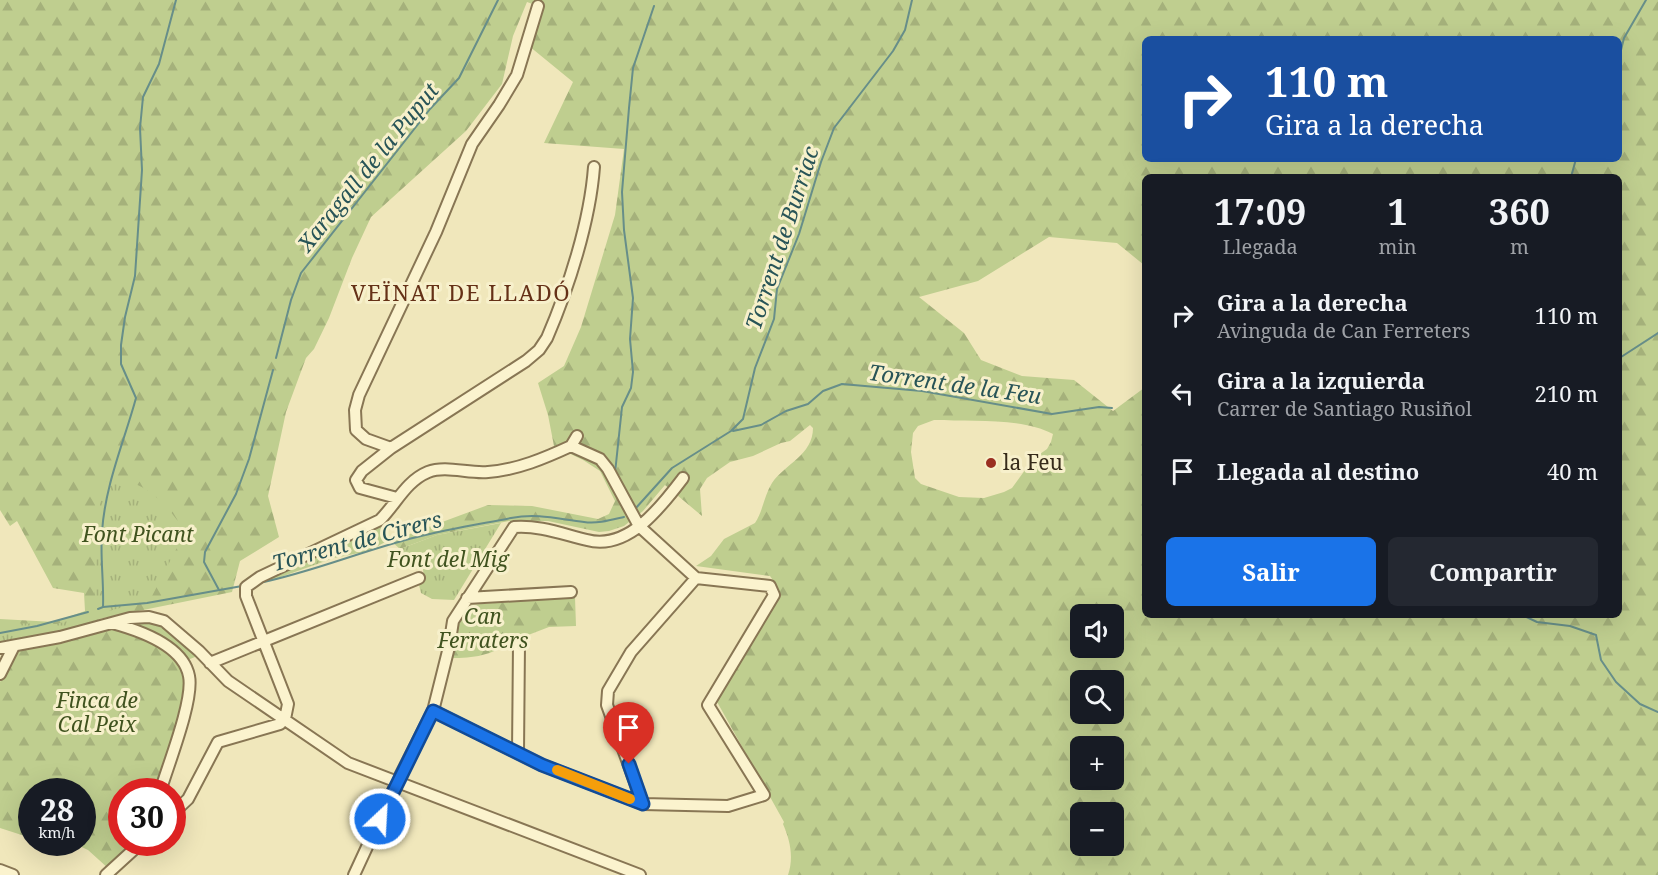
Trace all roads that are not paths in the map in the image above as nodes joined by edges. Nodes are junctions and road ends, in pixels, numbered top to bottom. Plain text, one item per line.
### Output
1 (538, 6) dead end
2 (594, 167) dead end
3 (577, 436) dead end
4 (571, 446) junction
5 (391, 447) junction
6 (683, 478) dead end
7 (397, 498) junction
8 (639, 526) junction
9 (419, 578) dead end
10 (696, 578) junction
11 (571, 592) dead end
12 (467, 598) junction
13 (111, 623) junction
14 (263, 642) junction
15 (519, 644) dead end
16 (14, 646) junction
17 (0, 648) edge
18 (210, 663) junction
19 (0, 674) edge
20 (433, 711) junction
21 (285, 719) junction
22 (518, 752) junction
23 (164, 778) edge
24 (397, 782) junction
25 (186, 801) edge
26 (643, 804) junction
27 (127, 856) edge
28 (0, 870) edge
29 (14, 875) edge
30 (106, 875) edge
31 (354, 875) edge
32 (640, 875) edge

1 - 5 street
2 - 5 street
3 - 4 street
4 - 7 street
4 - 8 street
5 - 7 street
6 - 8 street
7 - 14 street
8 - 10 street
8 - 12 street
9 - 14 street
10 - 26 street
10 - 26 street
11 - 12 street
12 - 20 street
13 - 16 street
13 - 18 street
13 - 23 street
14 - 18 street
14 - 21 street
15 - 22 street
16 - 17 street
16 - 19 street
18 - 21 street
20 - 22 street
20 - 24 street
21 - 24 street
21 - 25 street
22 - 26 street
24 - 31 street
24 - 32 street
27 - 30 street
28 - 29 street

